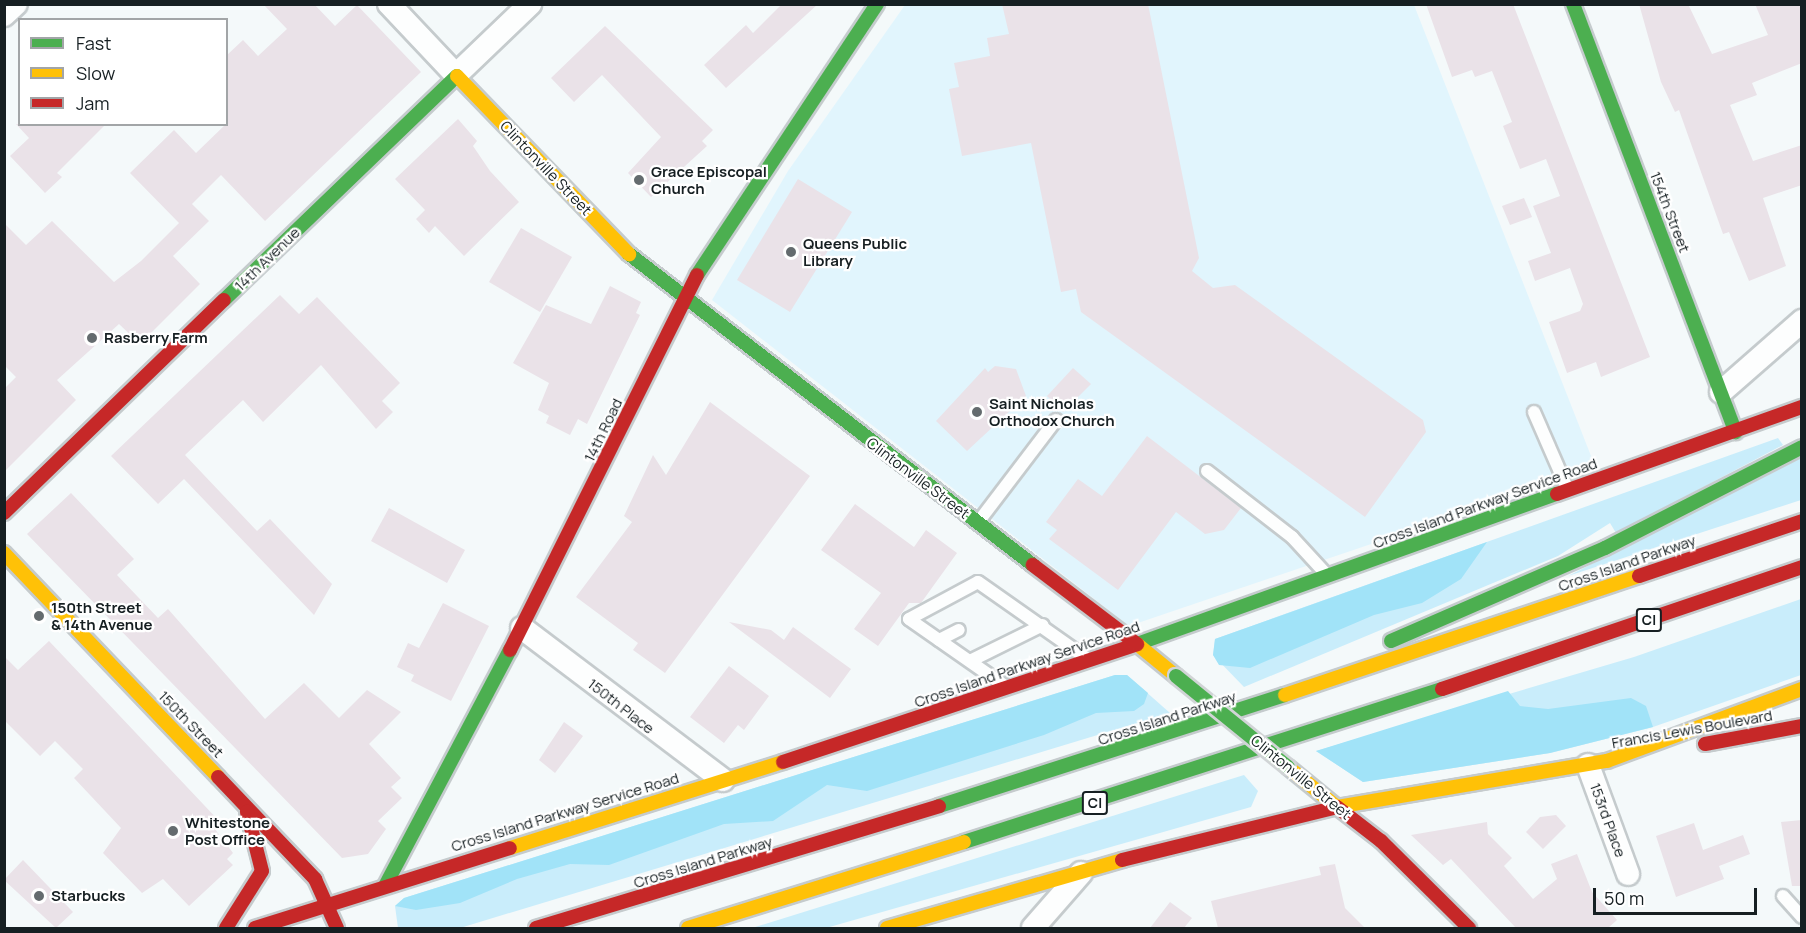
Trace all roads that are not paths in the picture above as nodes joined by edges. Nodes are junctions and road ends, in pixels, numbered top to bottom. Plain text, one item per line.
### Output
1 (16, 4) edge
2 (389, 4) edge
3 (530, 4) edge
4 (877, 4) edge
5 (1573, 4) edge
6 (4, 15) edge
7 (456, 75) junction
8 (684, 302) junction
9 (1802, 321) edge
10 (1721, 392) junction
11 (1802, 407) edge
12 (1534, 412) dead end
13 (1056, 420) dead end
14 (1736, 432) junction
15 (1802, 447) edge
16 (1207, 471) dead end
17 (1568, 491) junction
18 (4, 513) edge
19 (1802, 521) edge
20 (978, 522) junction
21 (4, 554) edge
22 (1800, 568) edge
23 (1328, 576) junction
24 (1043, 625) junction
25 (522, 628) junction
26 (959, 630) dead end
27 (939, 640) junction
28 (1137, 644) junction
29 (970, 661) junction
30 (1090, 661) junction
31 (1010, 689) junction
32 (1802, 689) edge
33 (1802, 726) edge
34 (1173, 733) junction
35 (1588, 765) junction
36 (723, 780) junction
37 (245, 804) junction
38 (1337, 807) junction
39 (1082, 871) junction
40 (1628, 874) dead end
41 (385, 886) junction
42 (1783, 896) dead end
43 (329, 904) junction
44 (1802, 917) edge
45 (922, 924) edge
46 (226, 928) edge
47 (255, 928) edge
48 (337, 928) edge
49 (537, 928) edge
50 (688, 928) edge
51 (887, 928) edge
52 (1033, 928) edge
53 (1469, 928) edge

1 - 6 street
2 - 7 street, Clintonville Street
3 - 7 street, 14th Avenue
4 - 8 main road, 14th Road
5 - 10 main road, 154th Street
7 - 8 main road, Clintonville Street
7 - 18 main road, 14th Avenue
8 - 20 main road, Clintonville Street
8 - 25 main road, 14th Road
9 - 10 street
10 - 14 main road, 154th Street
11 - 14 main road, Cross Island Parkway Service Road
12 - 17 lane
13 - 20 lane
14 - 17 main road, Cross Island Parkway Service Road
15 - 34 main road
16 - 23 lane
17 - 23 main road, Cross Island Parkway Service Road
19 - 34 main road, Cross Island Parkway
20 - 28 main road, Clintonville Street
21 - 37 main road, 150th Street
22 - 50 main road, CI
23 - 28 main road, Cross Island Parkway Service Road
24 - 27 lane
24 - 29 lane
24 - 30 lane
25 - 36 street, 150th Place
25 - 41 main road, 14th Road
26 - 27 lane
27 - 29 lane
28 - 30 main road, Cross Island Parkway Service Road
28 - 38 main road, Clintonville Street, bridge
29 - 31 lane
30 - 31 main road, Cross Island Parkway Service Road
31 - 36 main road, Cross Island Parkway Service Road
32 - 35 main road
33 - 35 main road, Francis Lewis Boulevard
34 - 49 main road, Cross Island Parkway
35 - 38 main road
35 - 40 street, 153rd Place
36 - 41 main road, Cross Island Parkway Service Road
37 - 43 main road, 150th Street
37 - 46 main road
38 - 39 main road
38 - 53 main road, Clintonville Street
39 - 45 main road
39 - 52 street
41 - 43 main road, Cross Island Parkway Service Road
42 - 44 lane
43 - 47 main road, Cross Island Parkway Service Road
43 - 48 main road, 150th Street
45 - 51 main road

